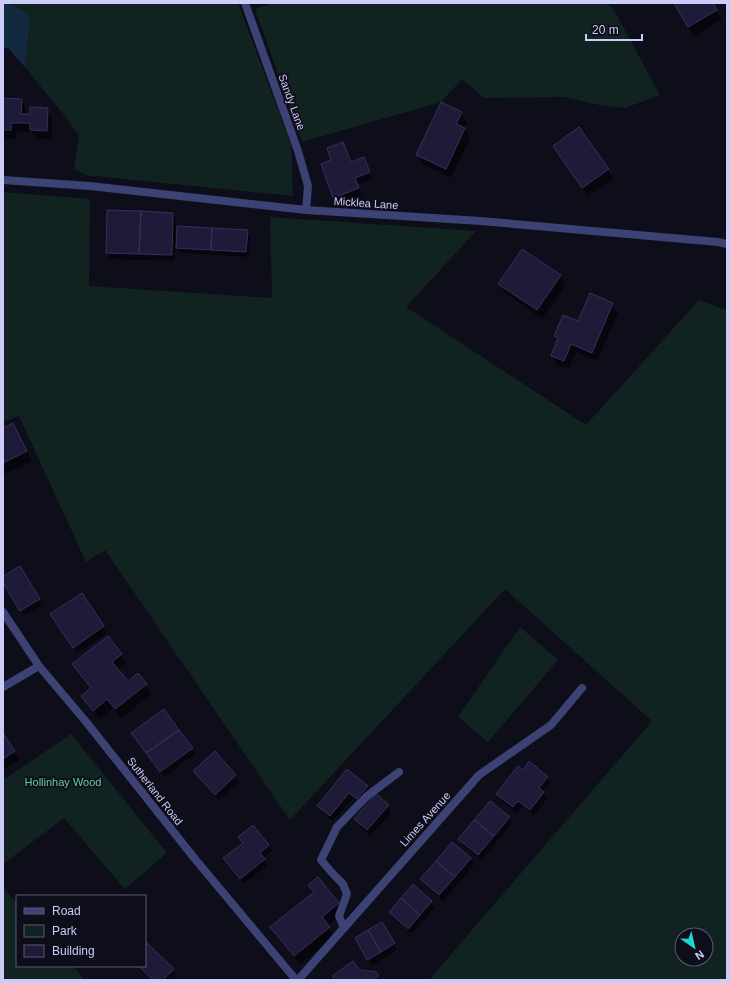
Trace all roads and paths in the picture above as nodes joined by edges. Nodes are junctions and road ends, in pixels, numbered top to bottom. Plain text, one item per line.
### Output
1 (245, 3) edge
2 (3, 180) edge
3 (306, 210) junction
4 (727, 244) edge
5 (3, 612) edge
6 (39, 666) junction
7 (3, 687) edge
8 (582, 688) dead end
9 (400, 772) dead end
10 (344, 928) junction
11 (297, 980) edge

1 - 3 street, Sandy Lane
2 - 3 street, Micklea Lane
3 - 4 street, Micklea Lane
5 - 6 street, Sutherland Road
6 - 7 street
6 - 11 street, Sutherland Road
8 - 10 street, Limes Avenue
9 - 10 street
10 - 11 street, Limes Avenue

